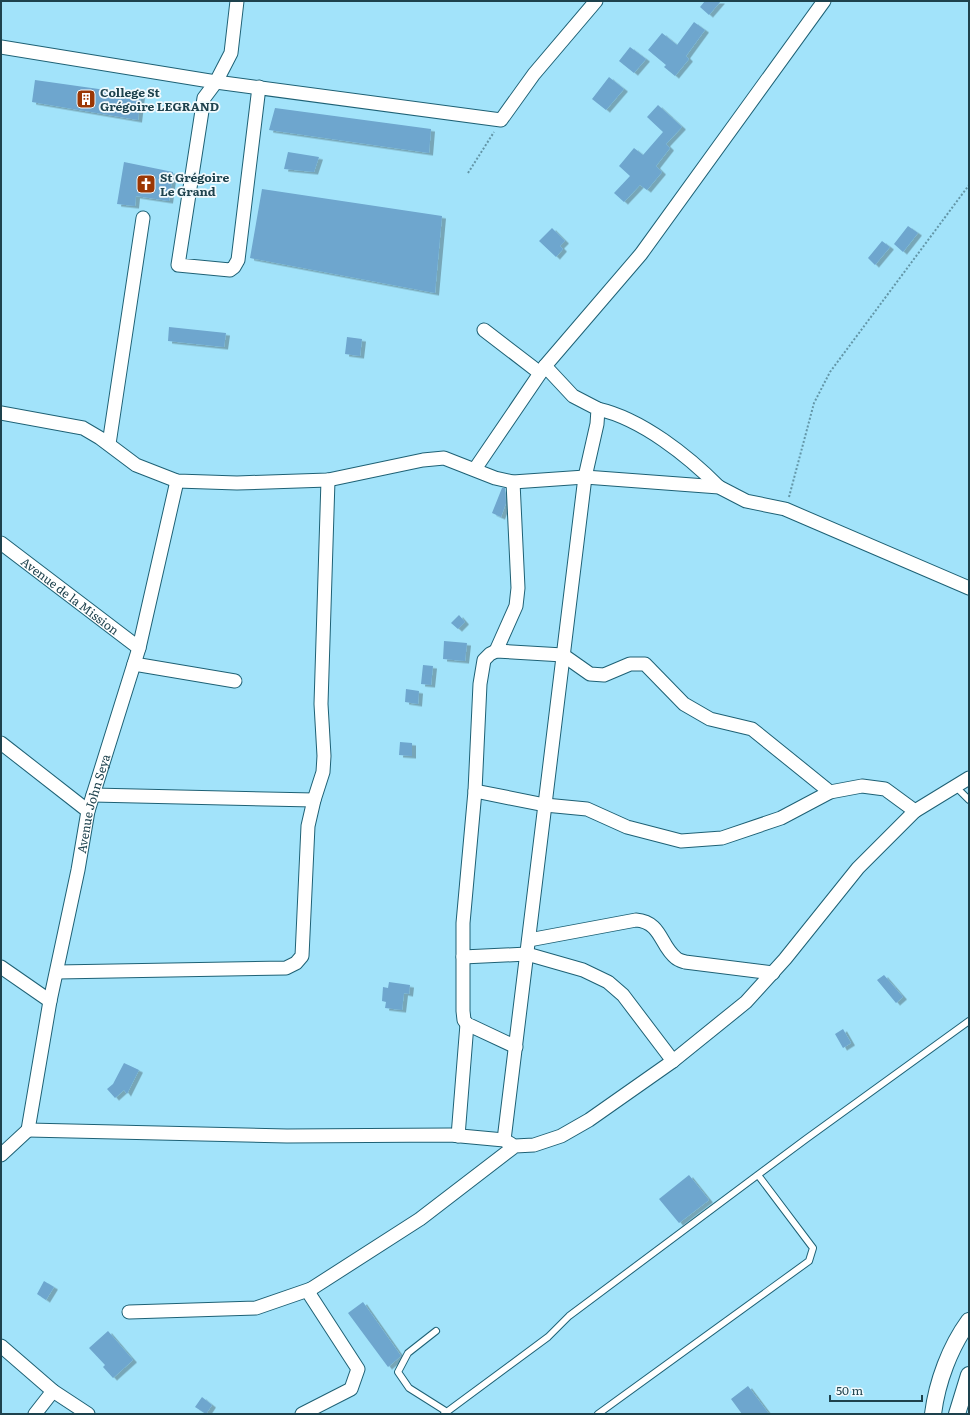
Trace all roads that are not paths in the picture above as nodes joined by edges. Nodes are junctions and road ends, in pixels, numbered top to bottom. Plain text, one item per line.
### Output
1 (237, 1) edge
2 (596, 1) edge
3 (824, 1) edge
4 (1, 47) edge
5 (216, 82) junction
6 (259, 87) junction
7 (143, 218) dead end
8 (484, 330) dead end
9 (542, 370) junction
10 (598, 410) junction
11 (1, 413) edge
12 (109, 444) junction
13 (475, 470) junction
14 (585, 477) junction
15 (328, 480) junction
16 (177, 481) junction
17 (513, 482) junction
18 (719, 487) junction
19 (1, 544) edge
20 (969, 588) edge
21 (139, 648) junction
22 (496, 652) junction
23 (563, 655) junction
24 (134, 664) junction
25 (235, 681) dead end
26 (1, 743) edge
27 (969, 778) edge
28 (955, 786) junction
29 (475, 791) junction
30 (830, 792) junction
31 (93, 795) junction
32 (314, 800) junction
33 (969, 800) edge
34 (545, 805) junction
35 (915, 810) junction
36 (88, 811) junction
37 (529, 940) junction
38 (527, 954) junction
39 (464, 957) junction
40 (1, 967) edge
41 (57, 972) junction
42 (773, 972) junction
43 (50, 1000) junction
44 (969, 1021) edge
45 (467, 1024) junction
46 (516, 1047) junction
47 (673, 1061) junction
48 (28, 1130) junction
49 (458, 1136) junction
50 (509, 1143) junction
51 (1, 1155) edge
52 (758, 1175) junction
53 (311, 1289) junction
54 (129, 1312) dead end
55 (969, 1321) edge
56 (436, 1331) dead end
57 (1, 1346) edge
58 (969, 1375) edge
59 (53, 1391) junction
60 (446, 1413) edge
61 (35, 1414) edge
62 (88, 1414) edge
63 (302, 1414) edge
64 (598, 1414) edge
65 (933, 1414) edge
66 (957, 1414) edge

1 - 5 street
2 - 6 street
3 - 9 street
4 - 5 street
5 - 6 street
5 - 6 street
7 - 12 street
8 - 9 street
9 - 10 street
9 - 13 street
10 - 14 street
10 - 18 street
11 - 12 street
12 - 16 street
13 - 15 street
13 - 17 street
14 - 17 street
14 - 18 street
14 - 23 street
15 - 16 street
15 - 32 street
16 - 21 street, Avenue John Seya
17 - 22 street
18 - 20 street
19 - 21 street, Avenue de la Mission
21 - 24 street, Avenue John Seya
22 - 23 street
22 - 29 street
23 - 30 street
23 - 34 street
24 - 25 street
24 - 31 street, Avenue John Seya
26 - 36 street
27 - 28 street
28 - 33 lane
28 - 35 street
29 - 34 street
29 - 39 street
30 - 34 street
30 - 35 street
31 - 32 street
31 - 36 street, Avenue John Seya
32 - 41 street
34 - 37 street
35 - 42 street
36 - 41 street, Avenue John Seya
37 - 38 street
37 - 42 street
38 - 39 street
38 - 46 street
38 - 47 street
39 - 45 street
40 - 43 street
41 - 43 street, Avenue John Seya
42 - 47 street
43 - 48 street, Avenue John Seya
44 - 52 lane
45 - 46 street
45 - 49 street
46 - 50 street
47 - 50 street
48 - 49 street
48 - 51 street
49 - 50 street
50 - 53 street
52 - 60 lane
52 - 64 lane
53 - 54 street
53 - 63 street
55 - 65 street
56 - 60 lane
57 - 59 street
58 - 66 street
59 - 61 street
59 - 62 street

